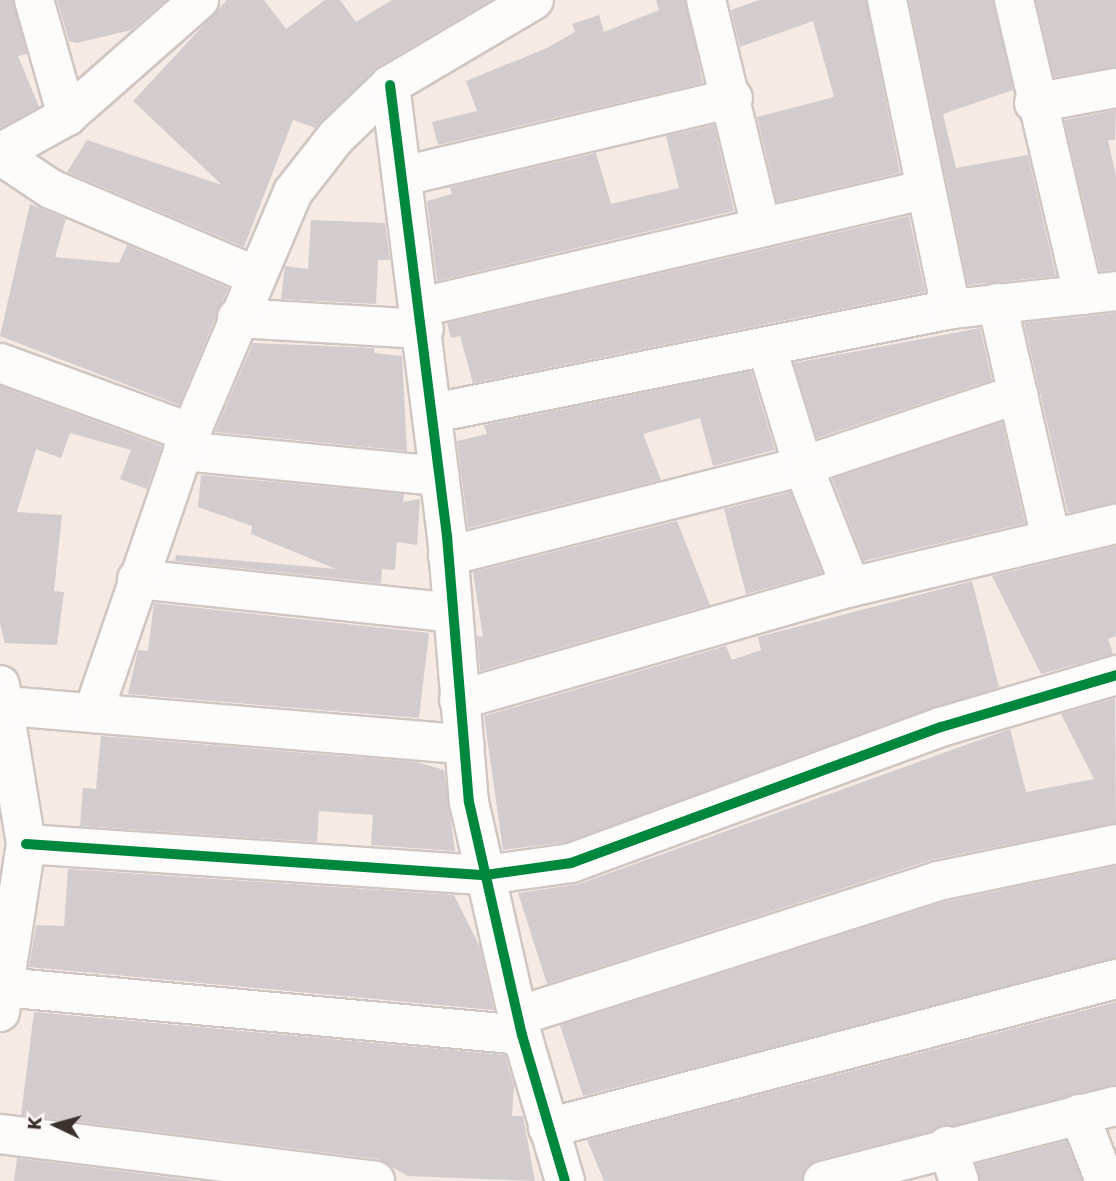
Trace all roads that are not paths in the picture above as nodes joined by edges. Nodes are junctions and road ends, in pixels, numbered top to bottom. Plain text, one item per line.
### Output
1 (34, 0) edge
2 (199, 0) edge
3 (706, 0) edge
4 (887, 0) edge
5 (1014, 0) edge
6 (516, 4) edge
7 (390, 85) junction
8 (1116, 88) edge
9 (733, 98) junction
10 (1034, 103) junction
11 (67, 116) junction
12 (1, 159) edge
13 (403, 176) junction
14 (923, 190) junction
15 (760, 224) junction
16 (256, 276) junction
17 (1100, 293) edge
18 (997, 303) junction
19 (951, 309) junction
20 (237, 318) junction
21 (423, 318) junction
22 (767, 348) junction
23 (0, 363) edge
24 (1018, 394) junction
25 (434, 413) junction
26 (187, 442) junction
27 (803, 466) junction
28 (440, 476) junction
29 (1116, 523) edge
30 (1051, 539) junction
31 (449, 556) junction
32 (137, 579) junction
33 (851, 587) junction
34 (453, 613) junction
35 (1116, 675) edge
36 (459, 700) junction
37 (93, 713) junction
38 (5, 720) edge
39 (464, 744) junction
40 (26, 844) junction
41 (1116, 844) edge
42 (485, 875) junction
43 (1116, 979) edge
44 (2, 1000) edge
45 (520, 1026) junction
46 (1116, 1106) edge
47 (1079, 1114) junction
48 (548, 1128) junction
49 (0, 1134) edge
50 (953, 1163) edge
51 (375, 1181) edge
52 (565, 1181) edge
53 (823, 1181) edge
54 (1105, 1181) edge

1 - 11 street
2 - 11 street
3 - 9 street
4 - 14 street
5 - 10 street
6 - 7 street
7 - 13 street
7 - 16 street
8 - 10 street
9 - 13 street
9 - 15 street
10 - 17 street
11 - 12 street
12 - 16 street
13 - 21 street
14 - 15 street
14 - 19 street
15 - 21 street
16 - 20 street
17 - 18 street
18 - 19 street
18 - 24 street
19 - 22 street
20 - 21 street
20 - 26 street
21 - 25 street
22 - 25 street
22 - 27 street
23 - 26 street
24 - 27 street
24 - 30 street
25 - 28 street
26 - 28 street
26 - 32 street
27 - 31 street
27 - 33 street
28 - 31 street
29 - 30 street
30 - 33 street
31 - 34 street
32 - 34 street
32 - 37 street
33 - 36 street
34 - 36 street
35 - 42 street
36 - 39 street
37 - 38 street
37 - 39 street
38 - 40 street
39 - 42 street
40 - 42 street
40 - 44 street
41 - 45 street
42 - 45 street
43 - 48 street
44 - 45 street
45 - 48 street
46 - 47 street
47 - 50 street
47 - 54 street
48 - 52 street
49 - 51 street
50 - 53 street

